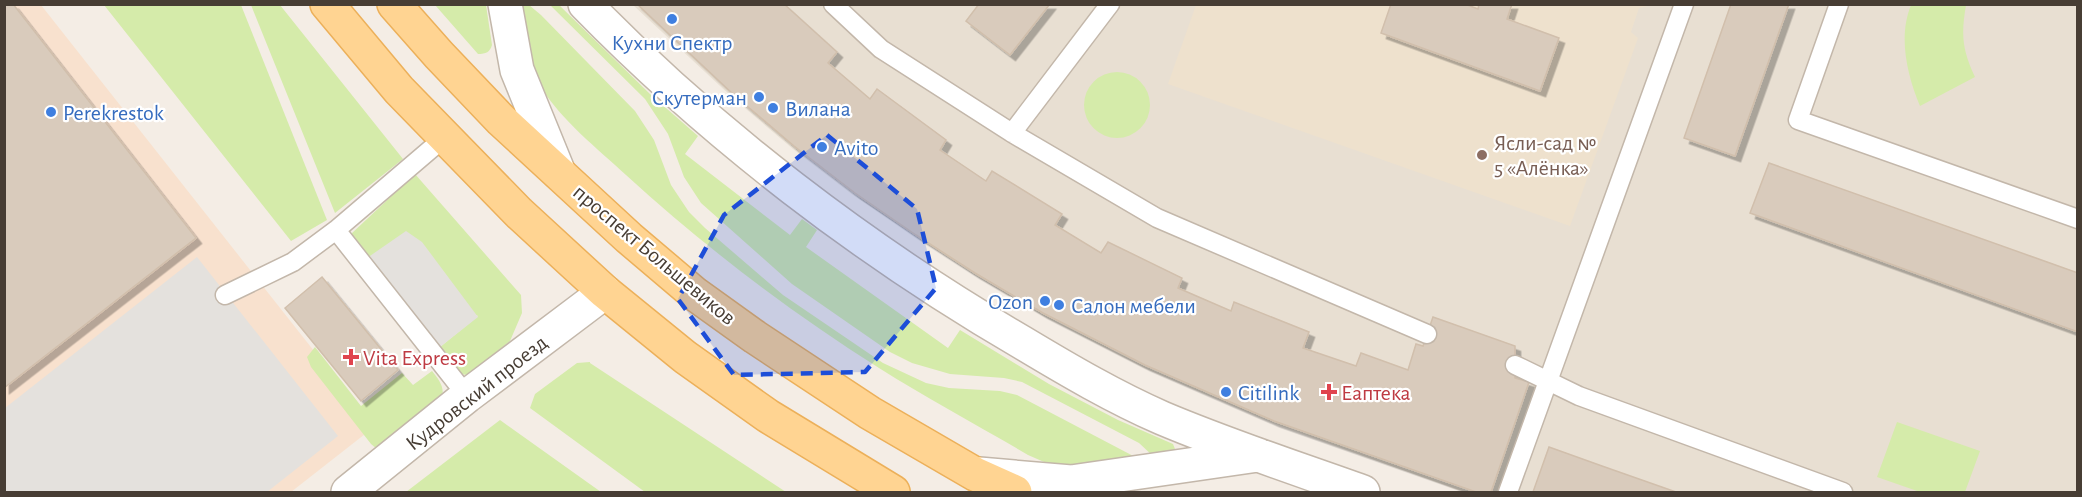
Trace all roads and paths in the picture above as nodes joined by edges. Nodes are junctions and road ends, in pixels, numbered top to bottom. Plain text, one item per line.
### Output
1 (327, 4) edge
2 (394, 4) edge
3 (505, 4) edge
4 (585, 4) edge
5 (833, 4) edge
6 (1110, 4) edge
7 (1684, 4) edge
8 (1839, 4) edge
9 (1012, 133) junction
10 (445, 137) junction
11 (559, 173) junction
12 (2078, 219) edge
13 (336, 230) junction
14 (605, 292) junction
15 (225, 295) dead end
16 (1427, 334) dead end
17 (1515, 365) dead end
18 (1550, 381) junction
19 (467, 396) junction
20 (1260, 455) junction
21 (975, 474) junction
22 (348, 492) edge
23 (893, 492) edge
24 (1016, 492) edge
25 (1363, 492) edge
26 (1508, 492) edge
27 (1843, 492) edge

1 - 10 main road
2 - 11 main road, проспект Большевиков
3 - 11 street
4 - 20 street
5 - 9 lane
6 - 9 lane
7 - 18 lane
8 - 12 lane
9 - 16 lane
10 - 13 lane
10 - 14 main road
11 - 21 main road, проспект Большевиков
13 - 15 lane
13 - 19 lane
14 - 19 street, Кудровский проезд
14 - 23 main road
17 - 18 lane
18 - 26 lane
18 - 27 lane
19 - 22 street, Кудровский проезд
20 - 21 street
20 - 25 street
21 - 24 main road, проспект Большевиков

